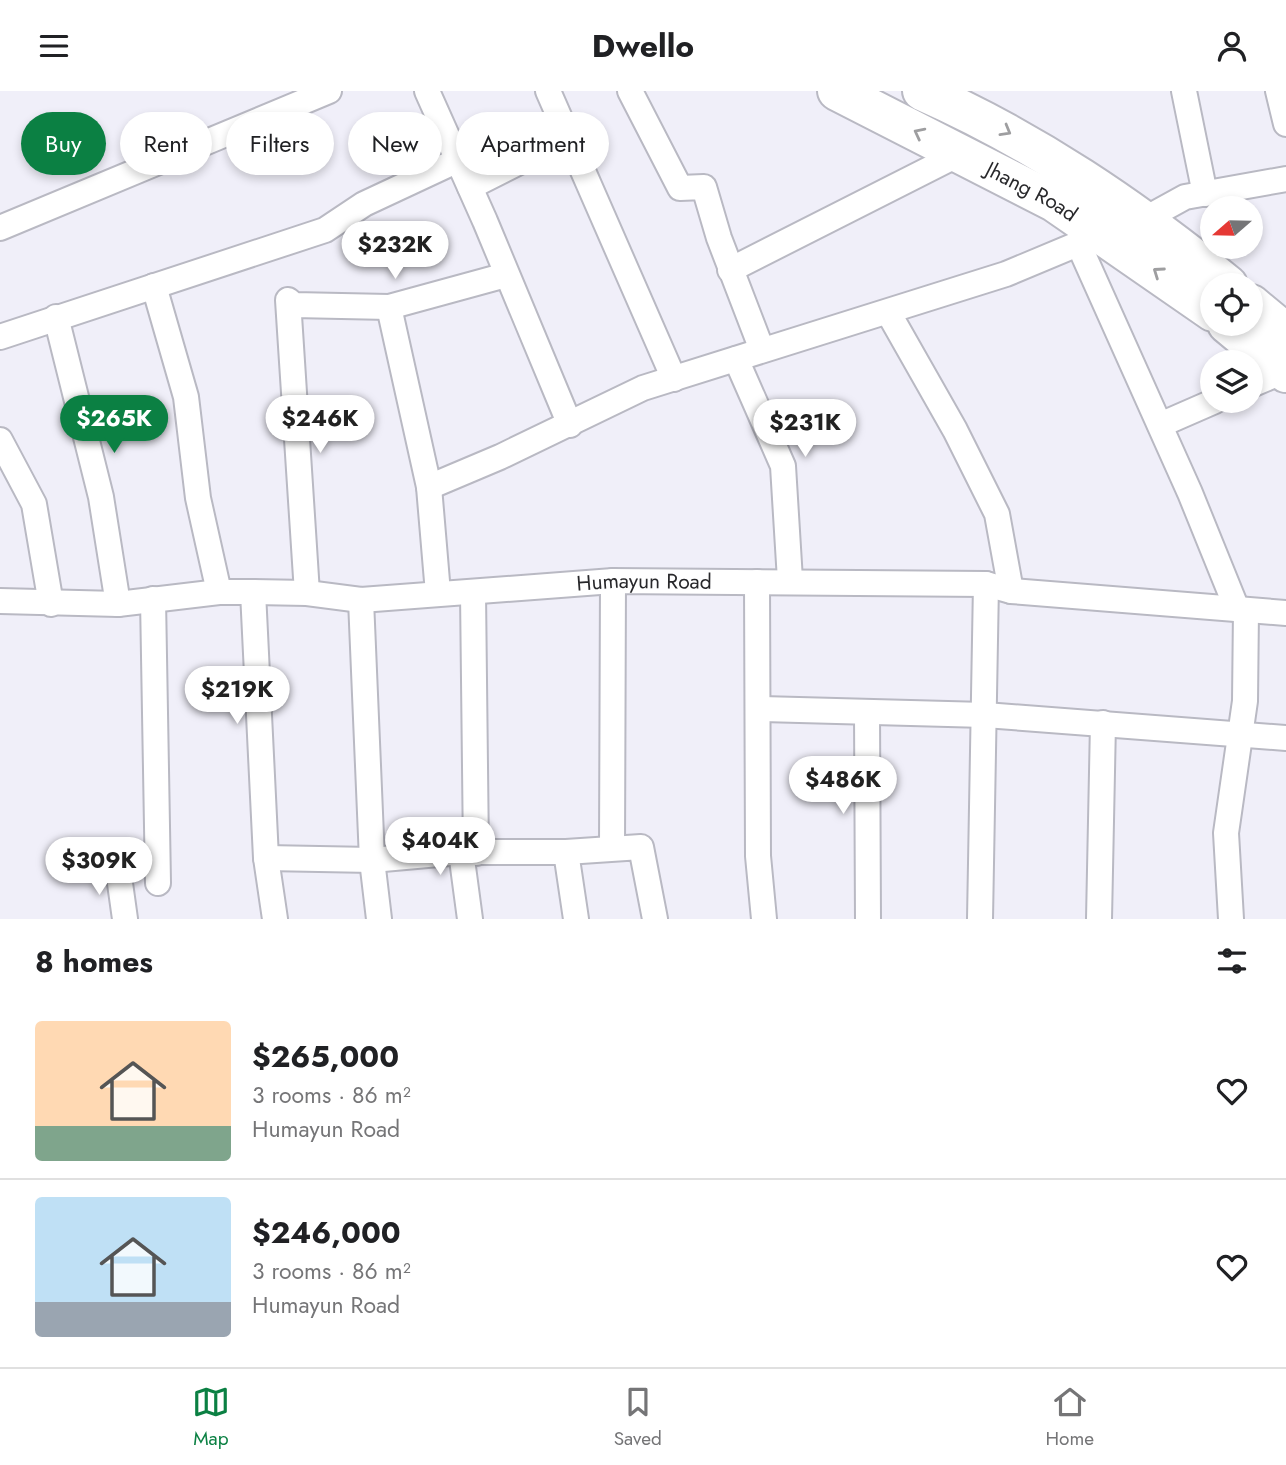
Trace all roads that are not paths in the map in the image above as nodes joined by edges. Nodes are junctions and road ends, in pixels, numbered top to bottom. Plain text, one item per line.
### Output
1 (329, 91) edge
2 (427, 91) edge
3 (548, 91) edge
4 (630, 91) edge
5 (838, 91) edge
6 (922, 91) edge
7 (1184, 91) edge
8 (1279, 91) edge
9 (556, 112) edge
10 (1286, 124) edge
11 (959, 154) junction
12 (456, 161) joint
13 (464, 175) edge
14 (494, 175) edge
15 (583, 175) edge
16 (1286, 179) edge
17 (470, 187) junction
18 (1205, 194) junction
19 (1145, 219) junction
20 (0, 228) edge
21 (1091, 238) junction
22 (730, 270) junction
23 (506, 275) junction
24 (1200, 281) edge
25 (154, 286) junction
26 (1200, 292) edge
27 (389, 307) junction
28 (888, 312) junction
29 (1263, 314) edge
30 (56, 317) junction
31 (1286, 333) edge
32 (1244, 336) edge
33 (0, 337) edge
34 (762, 350) junction
35 (736, 359) junction
36 (1274, 376) edge
37 (674, 379) junction
38 (1200, 408) edge
39 (570, 425) junction
40 (1160, 425) junction
41 (0, 440) edge
42 (429, 487) junction
43 (790, 580) junction
44 (613, 581) junction
45 (757, 582) junction
46 (986, 584) junction
47 (1011, 591) junction
48 (253, 592) junction
49 (219, 593) junction
50 (307, 593) junction
51 (438, 593) junction
52 (473, 593) junction
53 (153, 599) junction
54 (361, 600) junction
55 (0, 601) edge
56 (51, 604) junction
57 (118, 604) junction
58 (1242, 609) junction
59 (1286, 613) edge
60 (759, 709) junction
61 (867, 712) junction
62 (985, 715) junction
63 (1103, 723) junction
64 (1242, 734) junction
65 (1286, 739) edge
66 (612, 848) junction
67 (566, 852) junction
68 (468, 853) junction
69 (266, 857) junction
70 (372, 860) junction
71 (118, 869) dead end
72 (158, 883) dead end
73 (125, 919) edge
74 (275, 919) edge
75 (379, 919) edge
76 (470, 919) edge
77 (576, 919) edge
78 (655, 919) edge
79 (764, 919) edge
80 (868, 919) edge
81 (980, 919) edge
82 (1099, 919) edge
83 (1231, 919) edge

1 - 20 street
2 - 12 street
3 - 9 street
4 - 22 street
11 -> 5 highway, Jhang Road
6 -> 19 highway, Jhang Road
7 - 18 street
8 - 10 street
11 - 21 highway, Jhang Road
11 - 22 street
12 - 25 street
13 - 17 street
14 - 17 street
15 - 37 street
16 - 18 street
17 - 23 street
18 - 19 street
19 - 24 highway, Jhang Road
26 -> 21 highway, Jhang Road
21 - 28 street
21 - 40 street
22 - 34 street
23 - 27 street
23 - 39 street
25 - 30 street
25 - 49 street
27 - 42 street
27 - 50 street
28 - 34 street
28 - 47 street
29 - 31 highway
30 - 33 street
30 - 57 street
32 - 36 highway, Jhang Road
34 - 35 street
35 - 37 street
35 - 43 street
37 - 39 street
38 - 40 street
39 - 42 street
40 - 58 street
41 - 56 street
42 - 51 street
43 - 45 street, Humayun Road
43 - 46 street, Humayun Road
44 - 45 street, Humayun Road
44 - 52 street, Humayun Road
44 - 66 street
45 - 60 street
46 - 47 street, Humayun Road
46 - 62 street
47 - 58 street, Humayun Road
48 - 49 street, Humayun Road
48 - 50 street, Humayun Road
48 - 69 street
49 - 53 street, Humayun Road
50 - 54 street, Humayun Road
51 - 52 street, Humayun Road
51 - 54 street, Humayun Road
52 - 68 street
53 - 57 street, Humayun Road
53 - 72 street
54 - 70 street
55 - 56 street, Humayun Road
56 - 57 street, Humayun Road
58 - 59 street, Humayun Road
58 - 64 street
60 - 61 street
60 - 79 street
61 - 62 street
61 - 80 street
62 - 63 street
62 - 81 street
63 - 64 street
63 - 82 street
64 - 65 street
64 - 83 street
66 - 67 street
66 - 78 street
67 - 68 street
67 - 77 street
68 - 70 street
68 - 76 street
69 - 70 street
69 - 74 street
70 - 75 street
71 - 73 street

